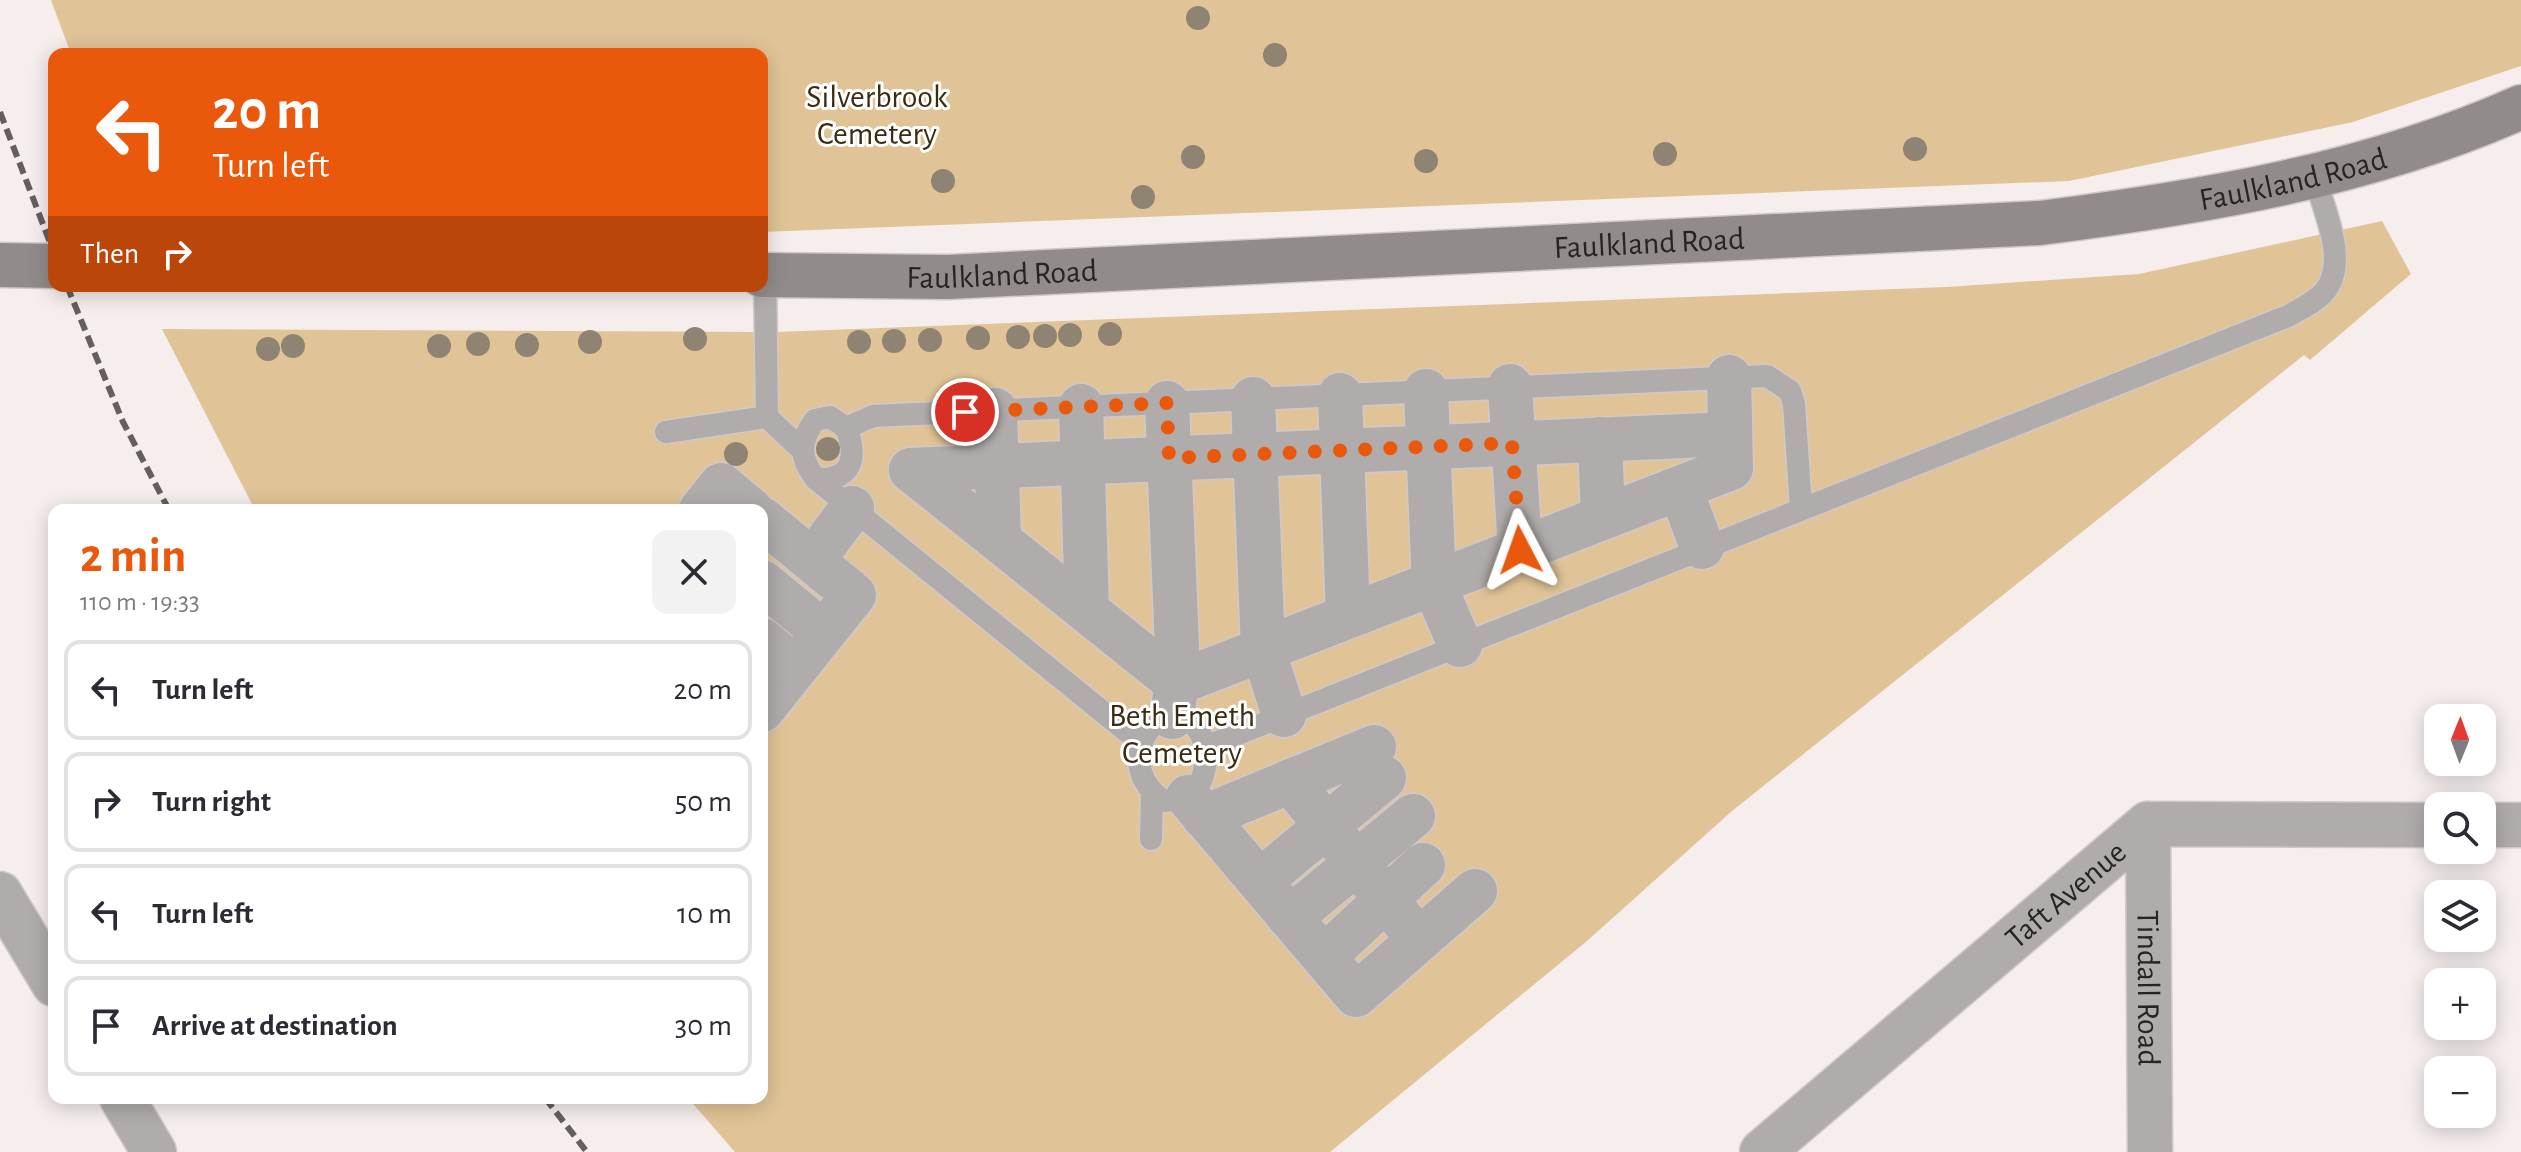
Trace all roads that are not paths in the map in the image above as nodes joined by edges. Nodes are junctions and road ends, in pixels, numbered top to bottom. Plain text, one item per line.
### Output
1 (2521, 107) edge
2 (2314, 175) junction
3 (0, 265) edge
4 (48, 266) edge
5 (768, 275) edge
6 (764, 292) edge
7 (1729, 377) junction
8 (1510, 386) junction
9 (1426, 391) junction
10 (1340, 395) junction
11 (1253, 399) junction
12 (1167, 403) junction
13 (1081, 406) junction
14 (995, 410) junction
15 (767, 417) junction
16 (846, 428) junction
17 (666, 432) dead end
18 (1730, 434) junction
19 (1600, 439) junction
20 (1512, 443) junction
21 (1428, 447) junction
22 (802, 450) junction
23 (1342, 451) junction
24 (1256, 455) junction
25 (1169, 458) junction
26 (1083, 462) junction
27 (996, 466) junction
28 (816, 479) junction
29 (1680, 488) junction
30 (706, 504) edge
31 (744, 504) edge
32 (852, 508) junction
33 (1801, 508) junction
34 (1603, 517) junction
35 (999, 540) junction
36 (781, 547) edge
37 (1702, 547) junction
38 (1520, 550) junction
39 (1434, 584) junction
40 (768, 587) edge
41 (1087, 611) junction
42 (1348, 616) junction
43 (823, 632) junction
44 (768, 645) edge
45 (1460, 645) junction
46 (1263, 649) junction
47 (795, 668) junction
48 (768, 700) edge
49 (1163, 714) junction
50 (1284, 715) junction
51 (1205, 747) junction
52 (1290, 781) junction
53 (1181, 802) junction
54 (1413, 816) dead end
55 (1325, 824) junction
56 (2148, 824) junction
57 (2424, 825) edge
58 (2496, 825) edge
59 (2521, 825) edge
60 (1151, 839) dead end
61 (1357, 863) junction
62 (1423, 865) dead end
63 (1260, 881) junction
64 (1475, 891) dead end
65 (0, 894) edge
66 (1386, 899) junction
67 (1290, 918) junction
68 (1419, 940) junction
69 (1324, 957) junction
70 (48, 974) edge
71 (126, 1104) edge
72 (154, 1152) edge
73 (1762, 1152) edge
74 (2150, 1152) edge

1 - 2 main road, Faulkland Road
2 - 5 main road, Faulkland Road
2 - 33 lane
3 - 4 main road
6 - 15 lane
7 - 8 lane
7 - 18 street
7 - 33 lane
8 - 9 lane
8 - 20 street
9 - 10 lane
9 - 21 street
10 - 11 lane
10 - 23 street
11 - 12 lane
11 - 24 street
12 - 13 lane
12 - 25 street
13 - 14 lane
13 - 26 street
14 - 16 lane
14 - 27 street
15 - 17 lane
15 - 22 lane
16 - 22 lane
16 - 28 lane
18 - 19 street
18 - 29 street
19 - 20 street
19 - 34 street
20 - 21 street
20 - 38 street
21 - 23 street
21 - 39 street
22 - 28 lane
23 - 24 street
23 - 42 street
24 - 25 street
24 - 46 street
25 - 26 street
25 - 49 street
26 - 27 street
26 - 41 street
27 - 35 street
27 - 35 street
28 - 32 lane
29 - 34 street
29 - 37 street
30 - 31 street
32 - 36 street
32 - 49 lane
33 - 37 lane
34 - 38 street
35 - 41 street
36 - 43 street
37 - 45 lane
38 - 39 street
39 - 42 street
39 - 45 street
40 - 43 street
41 - 49 street
42 - 46 street
43 - 47 street
44 - 47 street
45 - 50 lane
46 - 49 street
46 - 50 street
47 - 48 street
49 - 51 lane
49 - 53 lane
50 - 51 lane
51 - 53 lane
52 - 53 street
52 - 55 street
52 - 55 street
53 - 60 lane
53 - 63 street
54 - 61 street
55 - 61 street
55 - 63 street
56 - 57 street, Taft Avenue
56 - 73 street, Taft Avenue
56 - 74 street, Tindall Road
58 - 59 street
61 - 66 street
61 - 67 street
62 - 66 street
63 - 67 street
64 - 68 street
65 - 70 street
66 - 68 street
66 - 69 street
67 - 69 street
68 - 69 street
71 - 72 street

